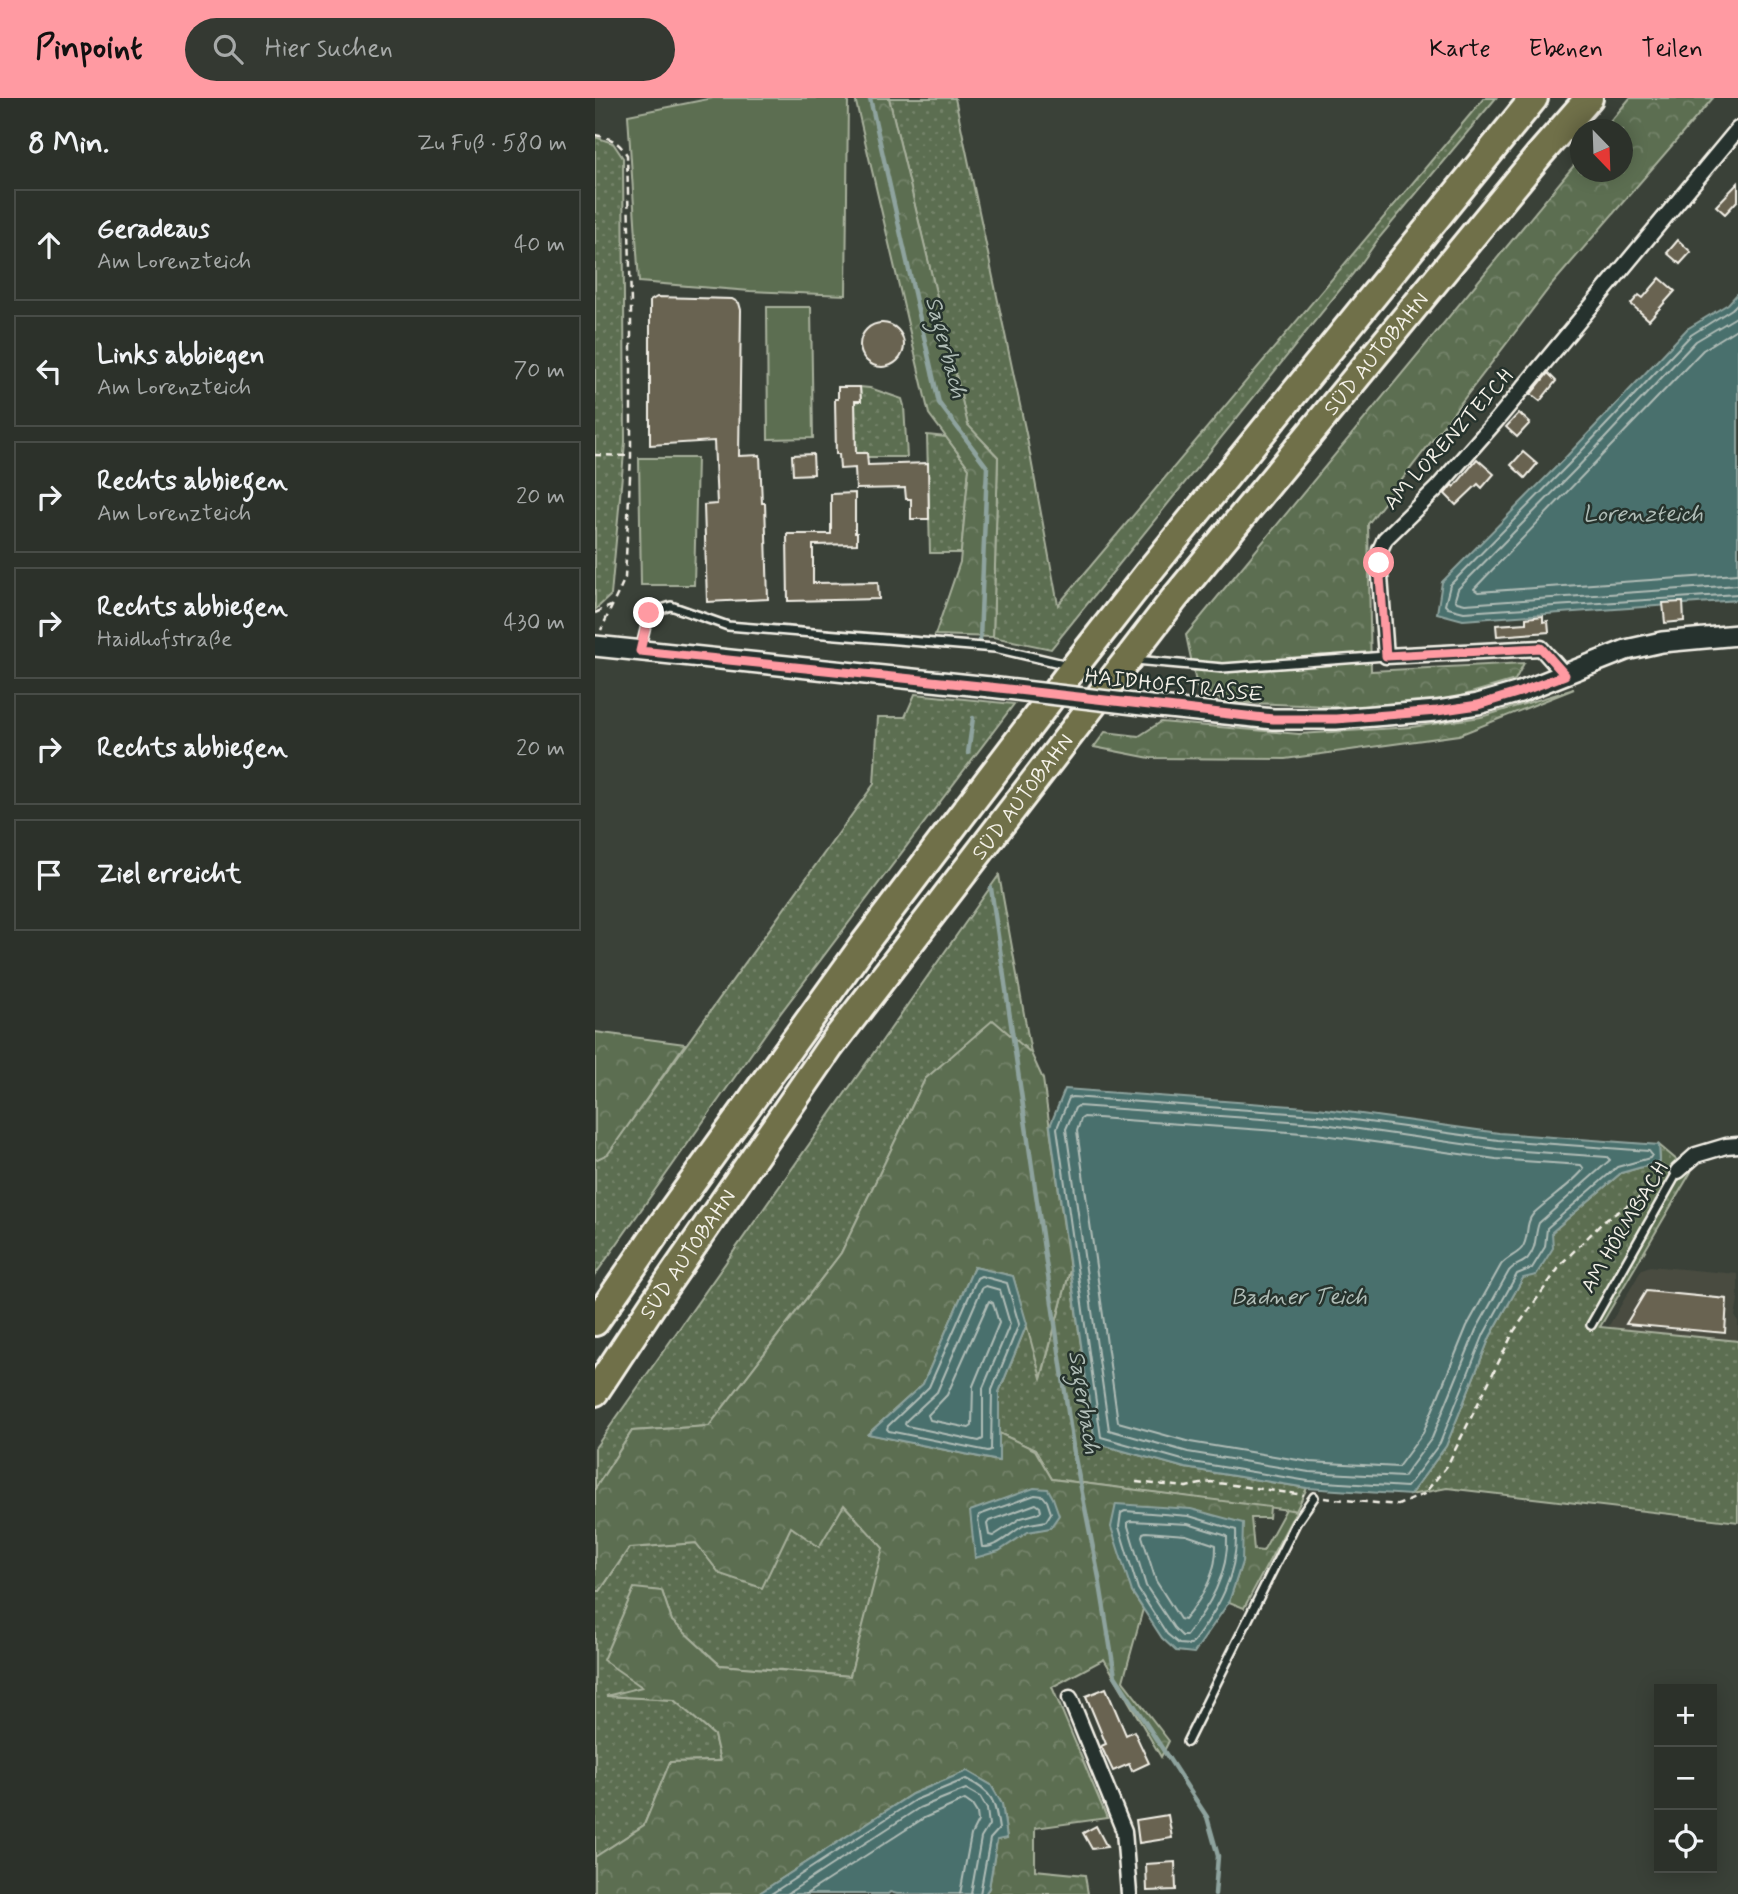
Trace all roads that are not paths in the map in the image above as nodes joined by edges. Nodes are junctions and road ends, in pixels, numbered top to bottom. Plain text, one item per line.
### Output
1 (1534, 98) edge
2 (1589, 98) edge
3 (1738, 128) edge
4 (1738, 635) edge
5 (596, 647) edge
6 (640, 651) junction
7 (1386, 656) junction
8 (1127, 660) junction
9 (1075, 666) junction
10 (1565, 675) junction
11 (1738, 1145) edge
12 (1678, 1171) joint
13 (595, 1322) edge
14 (1591, 1325) dead end
15 (595, 1392) edge
16 (1314, 1497) road end
17 (1070, 1699) dead end
18 (1187, 1742) dead end
19 (1129, 1894) edge

1 - 9 highway, SÜD AUTOBAHN
2 - 8 highway, SÜD AUTOBAHN
3 - 7 street, AM LORENZTEICH
4 - 10 street, HAIDHOFSTRASSE
5 - 6 street, HAIDHOFSTRASSE
6 - 9 lane
6 - 10 street, HAIDHOFSTRASSE, bridge
7 - 8 lane
7 - 10 street
8 - 15 highway, SÜD AUTOBAHN
9 - 13 highway, SÜD AUTOBAHN
11 - 12 street, AM HÖRMBACH
12 - 14 lane, AM HÖRMBACH
16 - 18 lane
17 - 19 street

